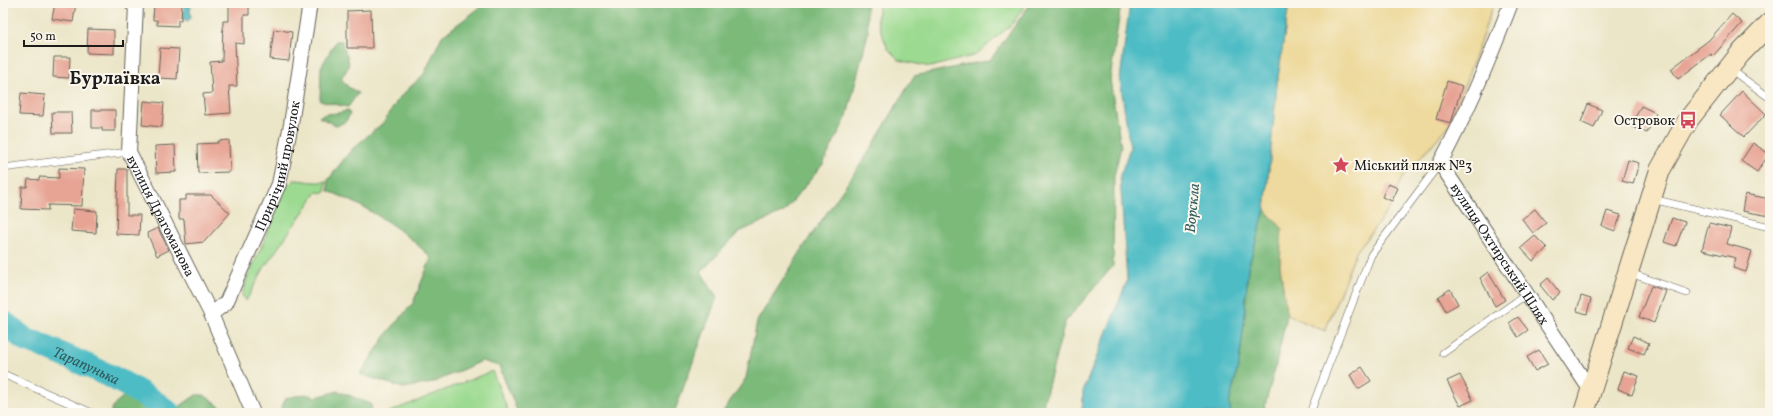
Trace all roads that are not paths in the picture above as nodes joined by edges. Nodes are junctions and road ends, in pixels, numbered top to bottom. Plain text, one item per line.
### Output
1 (310, 3) edge
2 (1511, 3) edge
3 (134, 4) edge
4 (1770, 23) edge
5 (1729, 68) junction
6 (1770, 98) edge
7 (129, 152) junction
8 (1440, 164) junction
9 (3, 168) edge
10 (1651, 198) junction
11 (1770, 227) edge
12 (1628, 272) junction
13 (1687, 293) dead end
14 (1527, 294) junction
15 (210, 314) junction
16 (1443, 353) dead end
17 (3, 374) edge
18 (1591, 391) junction
19 (92, 413) edge
20 (253, 413) edge
21 (1310, 413) edge
22 (1584, 413) edge

1 - 15 street, Прирічний провулок
2 - 8 street
3 - 7 street, вулиця Драгоманова
4 - 5 main road
5 - 6 lane
5 - 10 main road
7 - 9 lane
7 - 15 street, вулиця Драгоманова
8 - 14 street, вулиця Охтирський Шлях
8 - 21 lane
10 - 11 lane
10 - 12 main road
12 - 13 lane
12 - 18 main road
14 - 16 lane
14 - 18 street, вулиця Охтирський Шлях
15 - 20 street, вулиця Драгоманова
17 - 19 lane
18 - 22 main road

